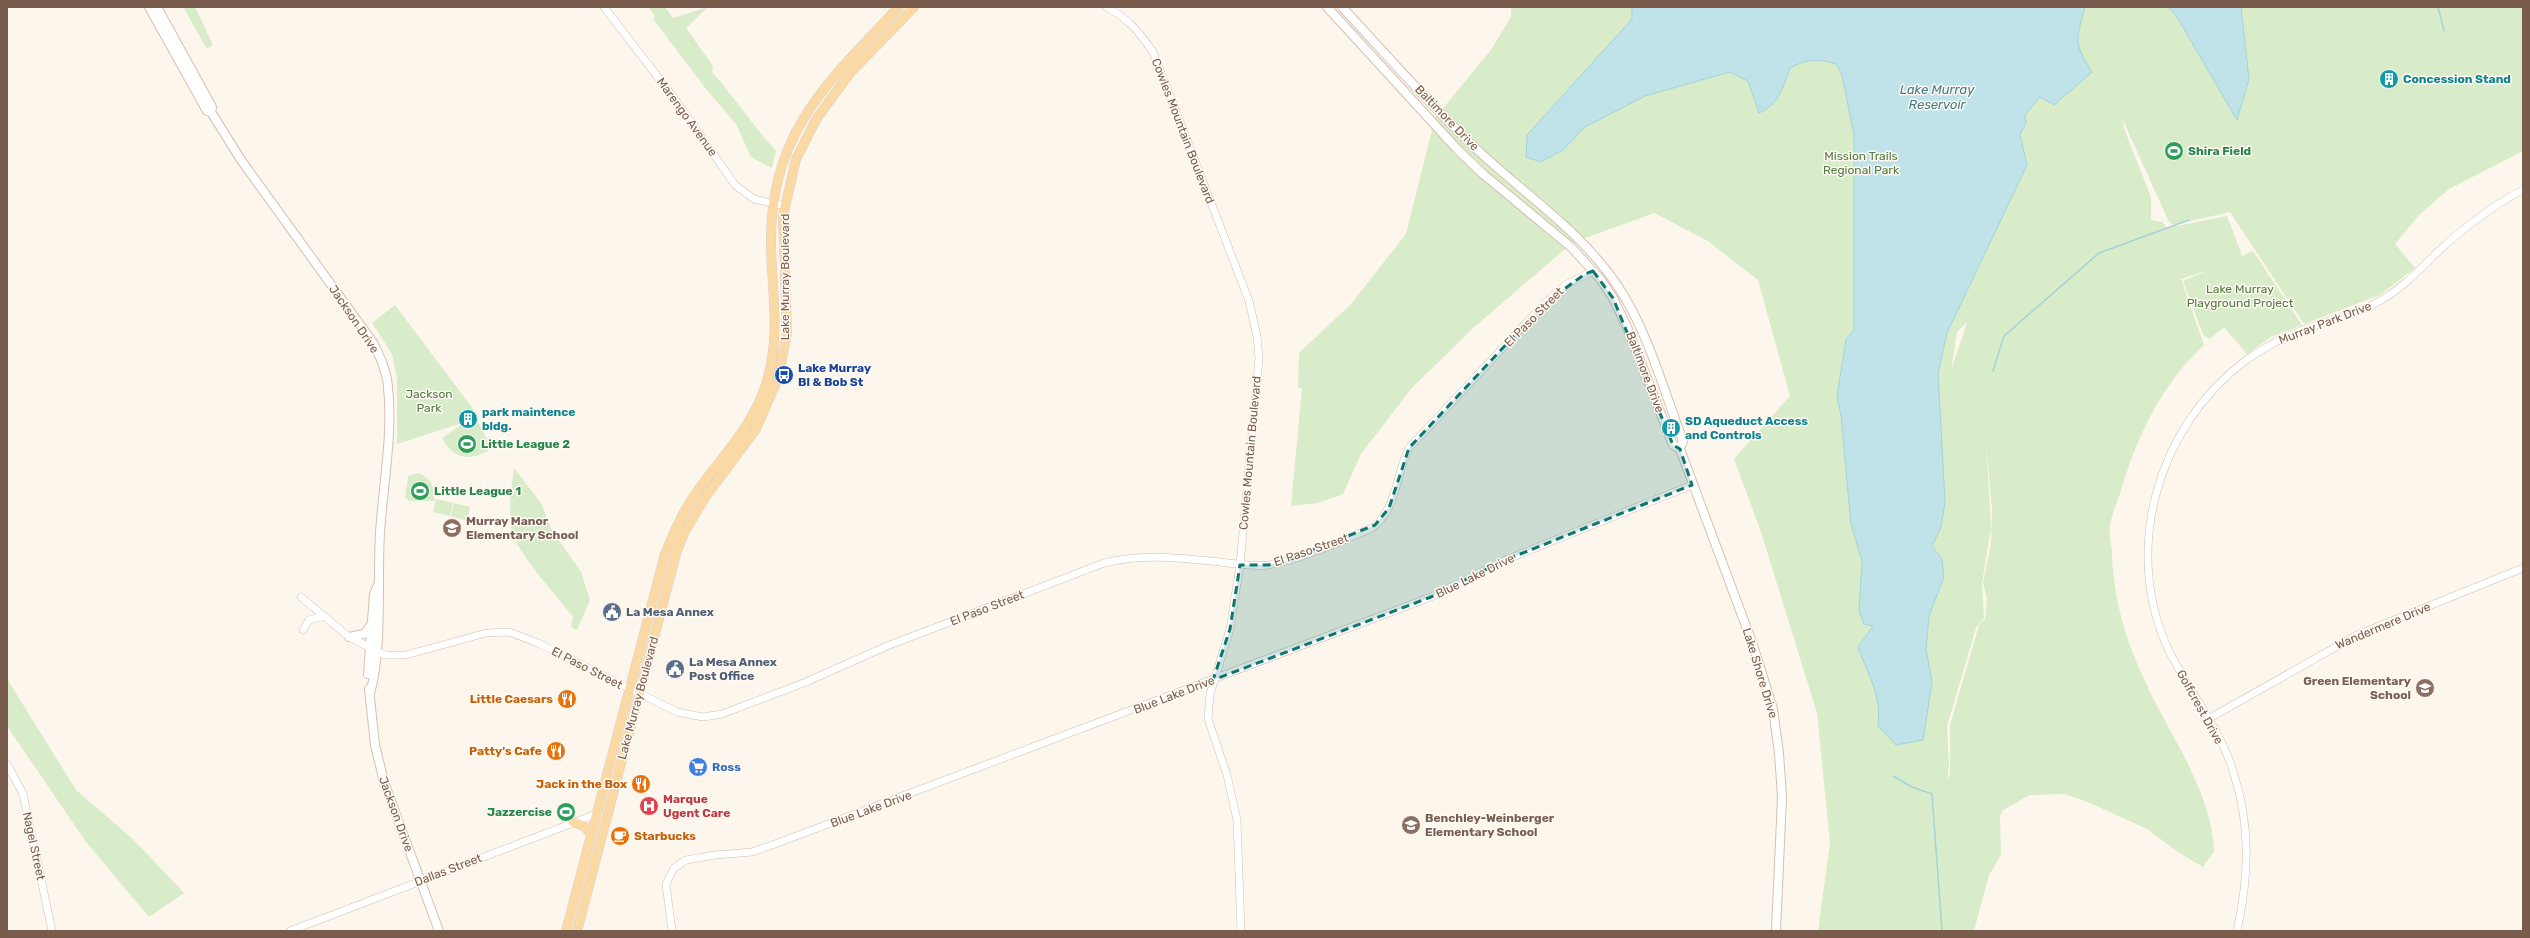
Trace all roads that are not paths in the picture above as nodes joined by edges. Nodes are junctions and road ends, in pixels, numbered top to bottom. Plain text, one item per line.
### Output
1 (149, 7) edge
2 (157, 7) edge
3 (604, 7) edge
4 (899, 7) edge
5 (914, 7) edge
6 (1106, 7) edge
7 (1327, 7) edge
8 (1342, 7) edge
9 (211, 112) junction
10 (790, 145) junction
11 (801, 149) junction
12 (2523, 190) edge
13 (774, 203) junction
14 (785, 206) junction
15 (1593, 271) junction
16 (1680, 449) junction
17 (2158, 484) joint
18 (1692, 485) junction
19 (1240, 565) junction
20 (2523, 568) edge
21 (378, 585) junction
22 (302, 597) dead end
23 (324, 616) junction
24 (372, 625) junction
25 (303, 630) dead end
26 (349, 636) junction
27 (372, 650) junction
28 (1213, 680) junction
29 (629, 689) junction
30 (639, 694) junction
31 (2208, 719) junction
32 (7, 764) edge
33 (597, 813) junction
34 (608, 813) junction
35 (573, 822) junction
36 (591, 834) junction
37 (421, 881) junction
38 (52, 931) edge
39 (290, 931) edge
40 (439, 931) edge
41 (566, 931) edge
42 (577, 931) edge
43 (672, 931) edge
44 (1241, 931) edge
45 (1776, 931) edge
46 (2237, 931) edge

1 - 9 main road, Jackson Drive
2 - 9 main road, Jackson Drive
3 - 13 street, Marengo Avenue
4 - 10 main road, Lake Murray Boulevard
5 - 11 main road, Lake Murray Boulevard
6 - 19 street, Cowles Mountain Boulevard
7 - 15 main road, Baltimore Drive
8 - 16 main road, Baltimore Drive
9 - 21 main road, Jackson Drive
10 - 11 main road
10 - 13 main road, Lake Murray Boulevard
11 - 14 main road, Lake Murray Boulevard
12 - 17 street, Murray Park Drive
13 - 14 street, Marengo Avenue
13 - 29 main road, Lake Murray Boulevard
14 - 30 main road, Lake Murray Boulevard
15 - 16 main road, Baltimore Drive
15 - 19 street, El Paso Street
16 - 18 main road, Lake Shore Drive
17 - 31 street, Golfcrest Drive
18 - 28 street, Blue Lake Drive
18 - 45 main road, Lake Shore Drive
19 - 28 street, Cowles Mountain Boulevard
19 - 30 street, El Paso Street
20 - 31 street, Wandermere Drive
21 - 24 main road, Jackson Drive
21 - 27 main road, Jackson Drive
22 - 23 street, El Paso Street
23 - 25 street
23 - 26 street, El Paso Street
24 - 26 main road
24 - 27 main road, Jackson Drive
26 - 27 street, El Paso Street
27 - 29 street, El Paso Street
27 - 37 main road, Jackson Drive
28 - 43 street, Blue Lake Drive
28 - 44 street, Cowles Mountain Boulevard
29 - 30 street, El Paso Street
29 - 33 main road, Lake Murray Boulevard
30 - 34 main road, Lake Murray Boulevard
31 - 46 street, Golfcrest Drive
32 - 38 street, Nagel Street
33 - 34 street, Dallas Street
33 - 35 street, Dallas Street
33 - 36 main road, Lake Murray Boulevard
34 - 42 main road, Lake Murray Boulevard
35 - 36 main road
35 - 37 street, Dallas Street
36 - 41 main road, Lake Murray Boulevard
37 - 39 street, Dallas Street
37 - 40 main road, Jackson Drive

